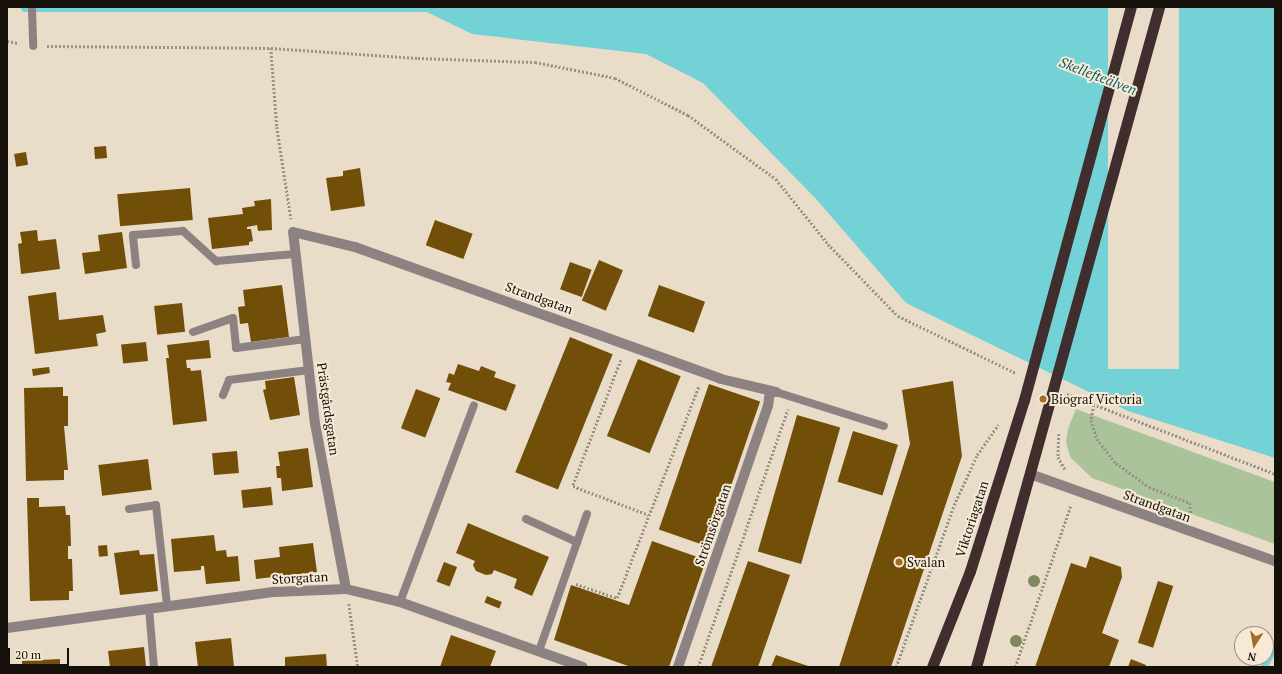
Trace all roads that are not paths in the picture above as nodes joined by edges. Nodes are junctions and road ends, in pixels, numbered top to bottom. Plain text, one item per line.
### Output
1 (1130, 7) edge
2 (1159, 7) edge
3 (32, 10) dead end
4 (33, 46) road end
5 (293, 232) joint
6 (295, 254) junction
7 (136, 265) dead end
8 (193, 332) dead end
9 (305, 339) junction
10 (309, 370) junction
11 (773, 392) junction
12 (223, 395) dead end
13 (474, 405) dead end
14 (884, 426) dead end
15 (1030, 474) junction
16 (129, 509) dead end
17 (587, 514) dead end
18 (526, 519) dead end
19 (577, 542) junction
20 (1275, 561) edge
21 (346, 589) junction
22 (400, 602) junction
23 (167, 605) junction
24 (149, 608) junction
25 (7, 628) edge
26 (539, 651) junction
27 (154, 667) edge
28 (583, 667) edge
29 (678, 667) edge
30 (932, 667) edge
31 (976, 667) edge

1 - 30 highway, Viktoriagatan
2 - 15 highway
3 - 4 lane
5 - 6 street, Prästgårdsgatan
5 - 11 street, Strandgatan
6 - 7 lane
6 - 9 street, Prästgårdsgatan
8 - 9 lane
9 - 10 street, Prästgårdsgatan
10 - 12 lane
10 - 21 street, Prästgårdsgatan
11 - 14 lane
11 - 29 street, Strömsörgatan
13 - 22 lane
15 - 20 street, Strandgatan
15 - 31 highway
16 - 23 lane
17 - 19 lane
18 - 19 lane
19 - 26 lane
21 - 22 street, Storgatan
21 - 23 street, Storgatan
22 - 26 street, Storgatan
23 - 24 street, Storgatan
24 - 25 street, Storgatan
24 - 27 lane
26 - 28 street, Storgatan

